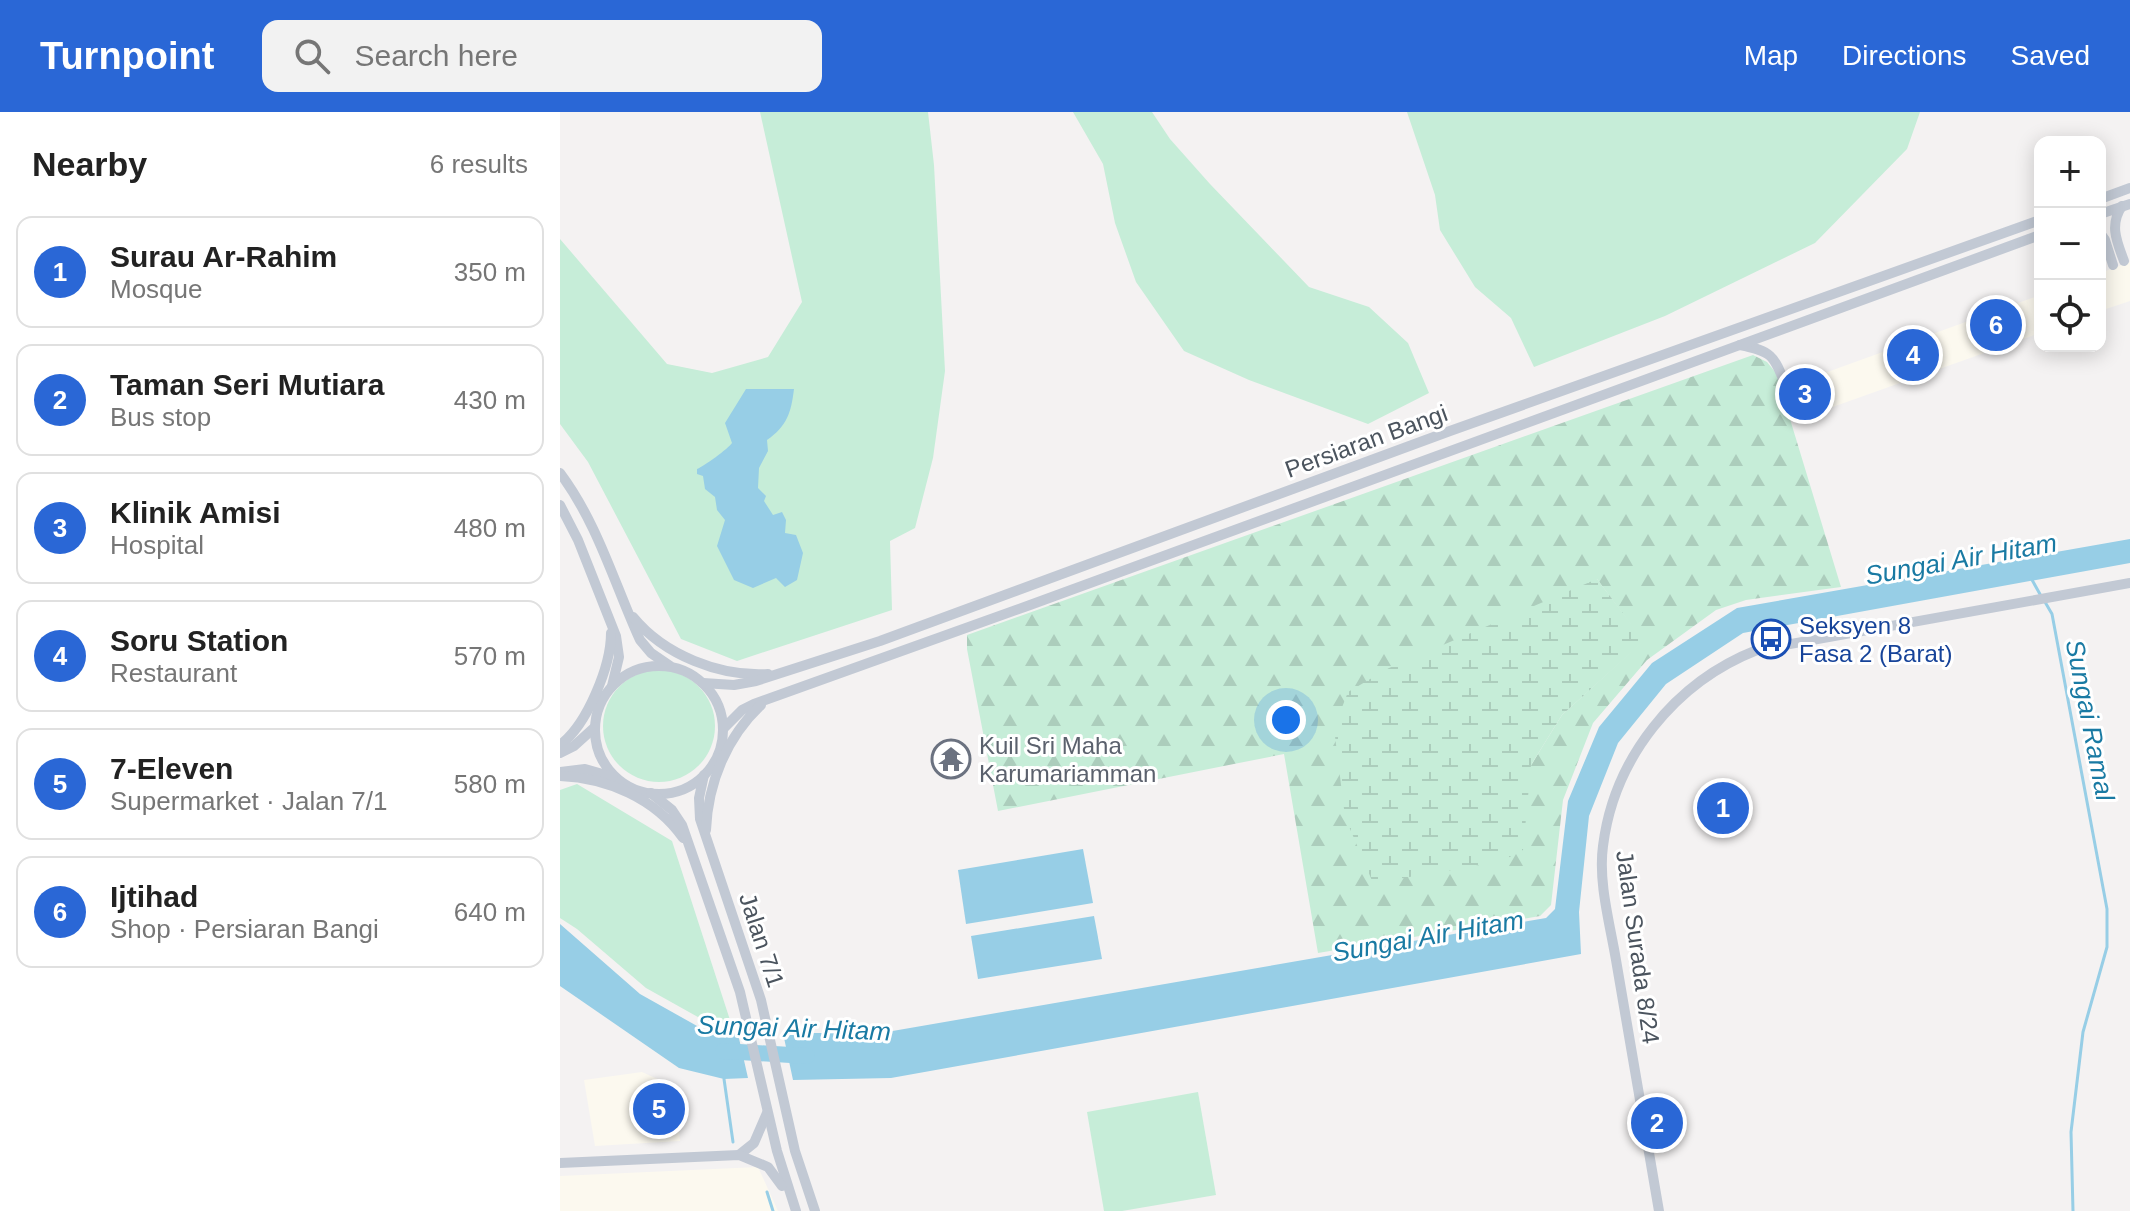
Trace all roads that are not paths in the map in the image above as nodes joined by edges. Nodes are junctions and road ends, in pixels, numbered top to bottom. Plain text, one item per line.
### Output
1 (2130, 188) edge
2 (2106, 197) edge
3 (2126, 205) edge
4 (2106, 212) edge
5 (2034, 222) edge
6 (2034, 237) edge
7 (2106, 242) edge
8 (1740, 345) junction
9 (1785, 384) dead end
10 (560, 473) edge
11 (560, 505) edge
12 (2130, 583) edge
13 (627, 609) junction
14 (612, 623) junction
15 (673, 668) junction
16 (782, 672) junction
17 (703, 683) junction
18 (612, 686) junction
19 (767, 699) junction
20 (595, 727) junction
21 (723, 729) junction
22 (560, 745) edge
23 (560, 753) edge
24 (560, 774) edge
25 (704, 775) junction
26 (619, 779) junction
27 (651, 793) junction
28 (706, 840) junction
29 (691, 849) junction
30 (768, 1112) junction
31 (739, 1155) junction
32 (560, 1163) edge
33 (794, 1206) edge
34 (815, 1211) edge
35 (1659, 1211) edge

1 - 2 main road
3 - 4 main road
3 - 7 main road
5 - 16 main road, Persiaran Bangi
6 - 8 main road, Persiaran Bangi
8 - 9 main road
8 - 19 main road, Persiaran Bangi
10 - 13 main road
11 - 14 main road
12 - 35 main road, Jalan Surada 8/24
13 - 15 main road
13 - 16 main road
14 - 18 main road
14 - 22 main road
15 - 17 main road
15 - 18 main road
16 - 17 main road, Persiaran Bangi
17 - 21 main road
18 - 20 main road
19 - 21 main road, Persiaran Bangi
19 - 28 main road
20 - 23 main road
20 - 26 main road
21 - 25 main road
24 - 26 main road
24 - 29 main road
25 - 27 main road
25 - 28 main road, Jalan 7/1
26 - 27 main road
27 - 29 main road, Jalan 7/1
28 - 34 main road, Jalan 7/1
29 - 30 main road, Jalan 7/1
30 - 31 main road
30 - 33 main road, Jalan 7/1
31 - 32 main road
31 - 33 main road, Jalan 7/1

